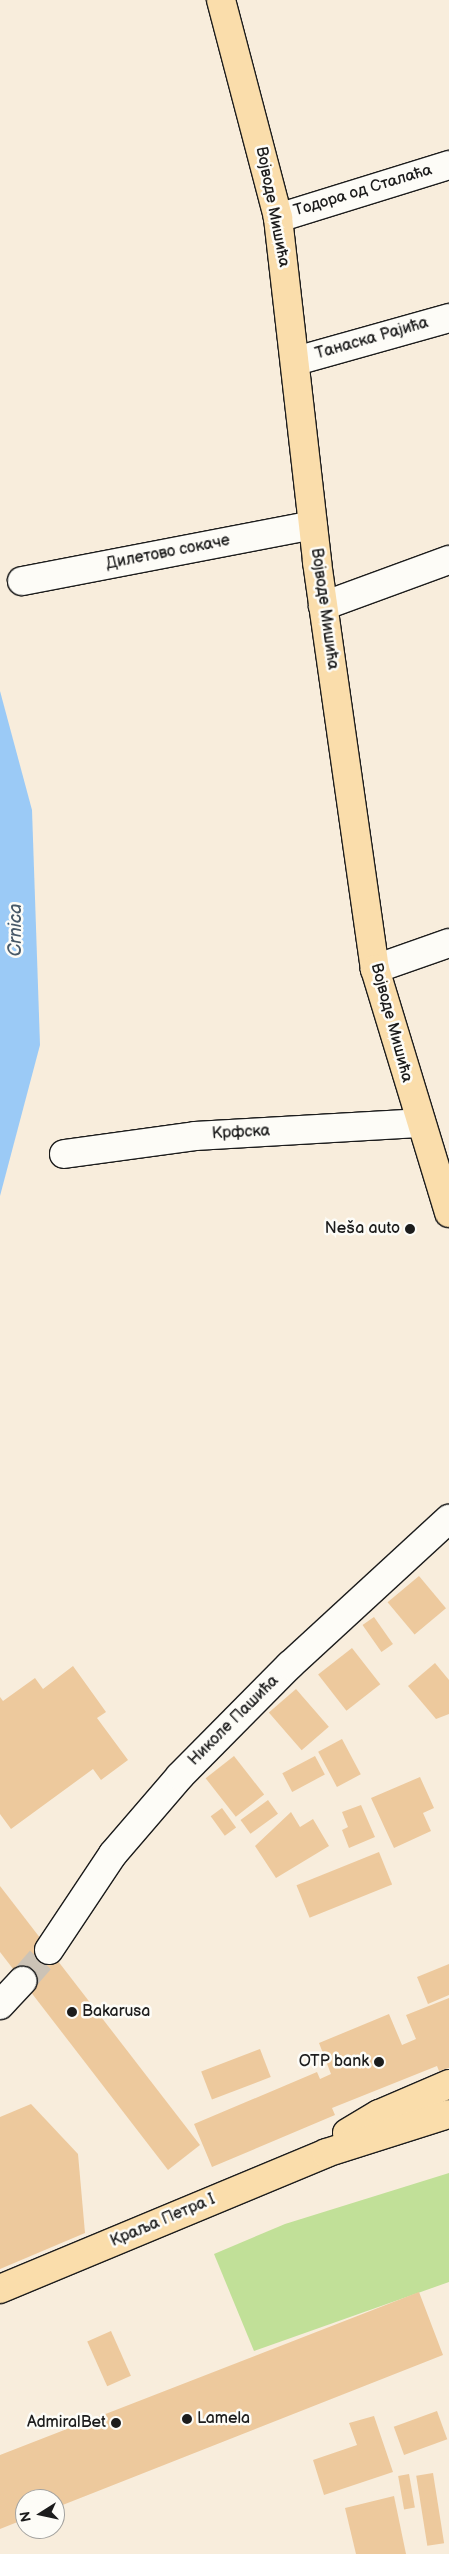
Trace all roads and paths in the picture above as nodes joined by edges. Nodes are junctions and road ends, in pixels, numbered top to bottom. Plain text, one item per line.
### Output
1 (221, 0) edge
2 (449, 165) edge
3 (278, 218) junction
4 (449, 318) edge
5 (296, 361) junction
6 (313, 525) junction
7 (449, 560) edge
8 (22, 581) dead end
9 (323, 606) junction
10 (449, 943) edge
11 (375, 969) junction
12 (420, 1123) junction
13 (64, 1154) dead end
14 (449, 1213) edge
15 (449, 1519) edge
16 (49, 1950) tunnel mouth
17 (449, 2084) edge
18 (449, 2114) edge
19 (326, 2153) junction
20 (0, 2289) edge

1 - 3 main road, Војводе Мишића
2 - 3 street, Тодора од Сталаћа
3 - 5 main road, Војводе Мишића
4 - 5 street, Танаска Рајића
5 - 6 main road, Војводе Мишића
6 - 8 street, Дилетово сокаче
6 - 9 main road, Војводе Мишића
7 - 9 street
9 - 11 main road, Војводе Мишића
10 - 11 street
11 - 12 main road, Војводе Мишића
12 - 13 street, Крфска
12 - 14 main road, Војводе Мишића
15 - 16 street, Николе Пашића
17 - 19 main road, Краља Петра I
18 - 19 main road, Краља Петра I
19 - 20 main road, Краља Петра I

